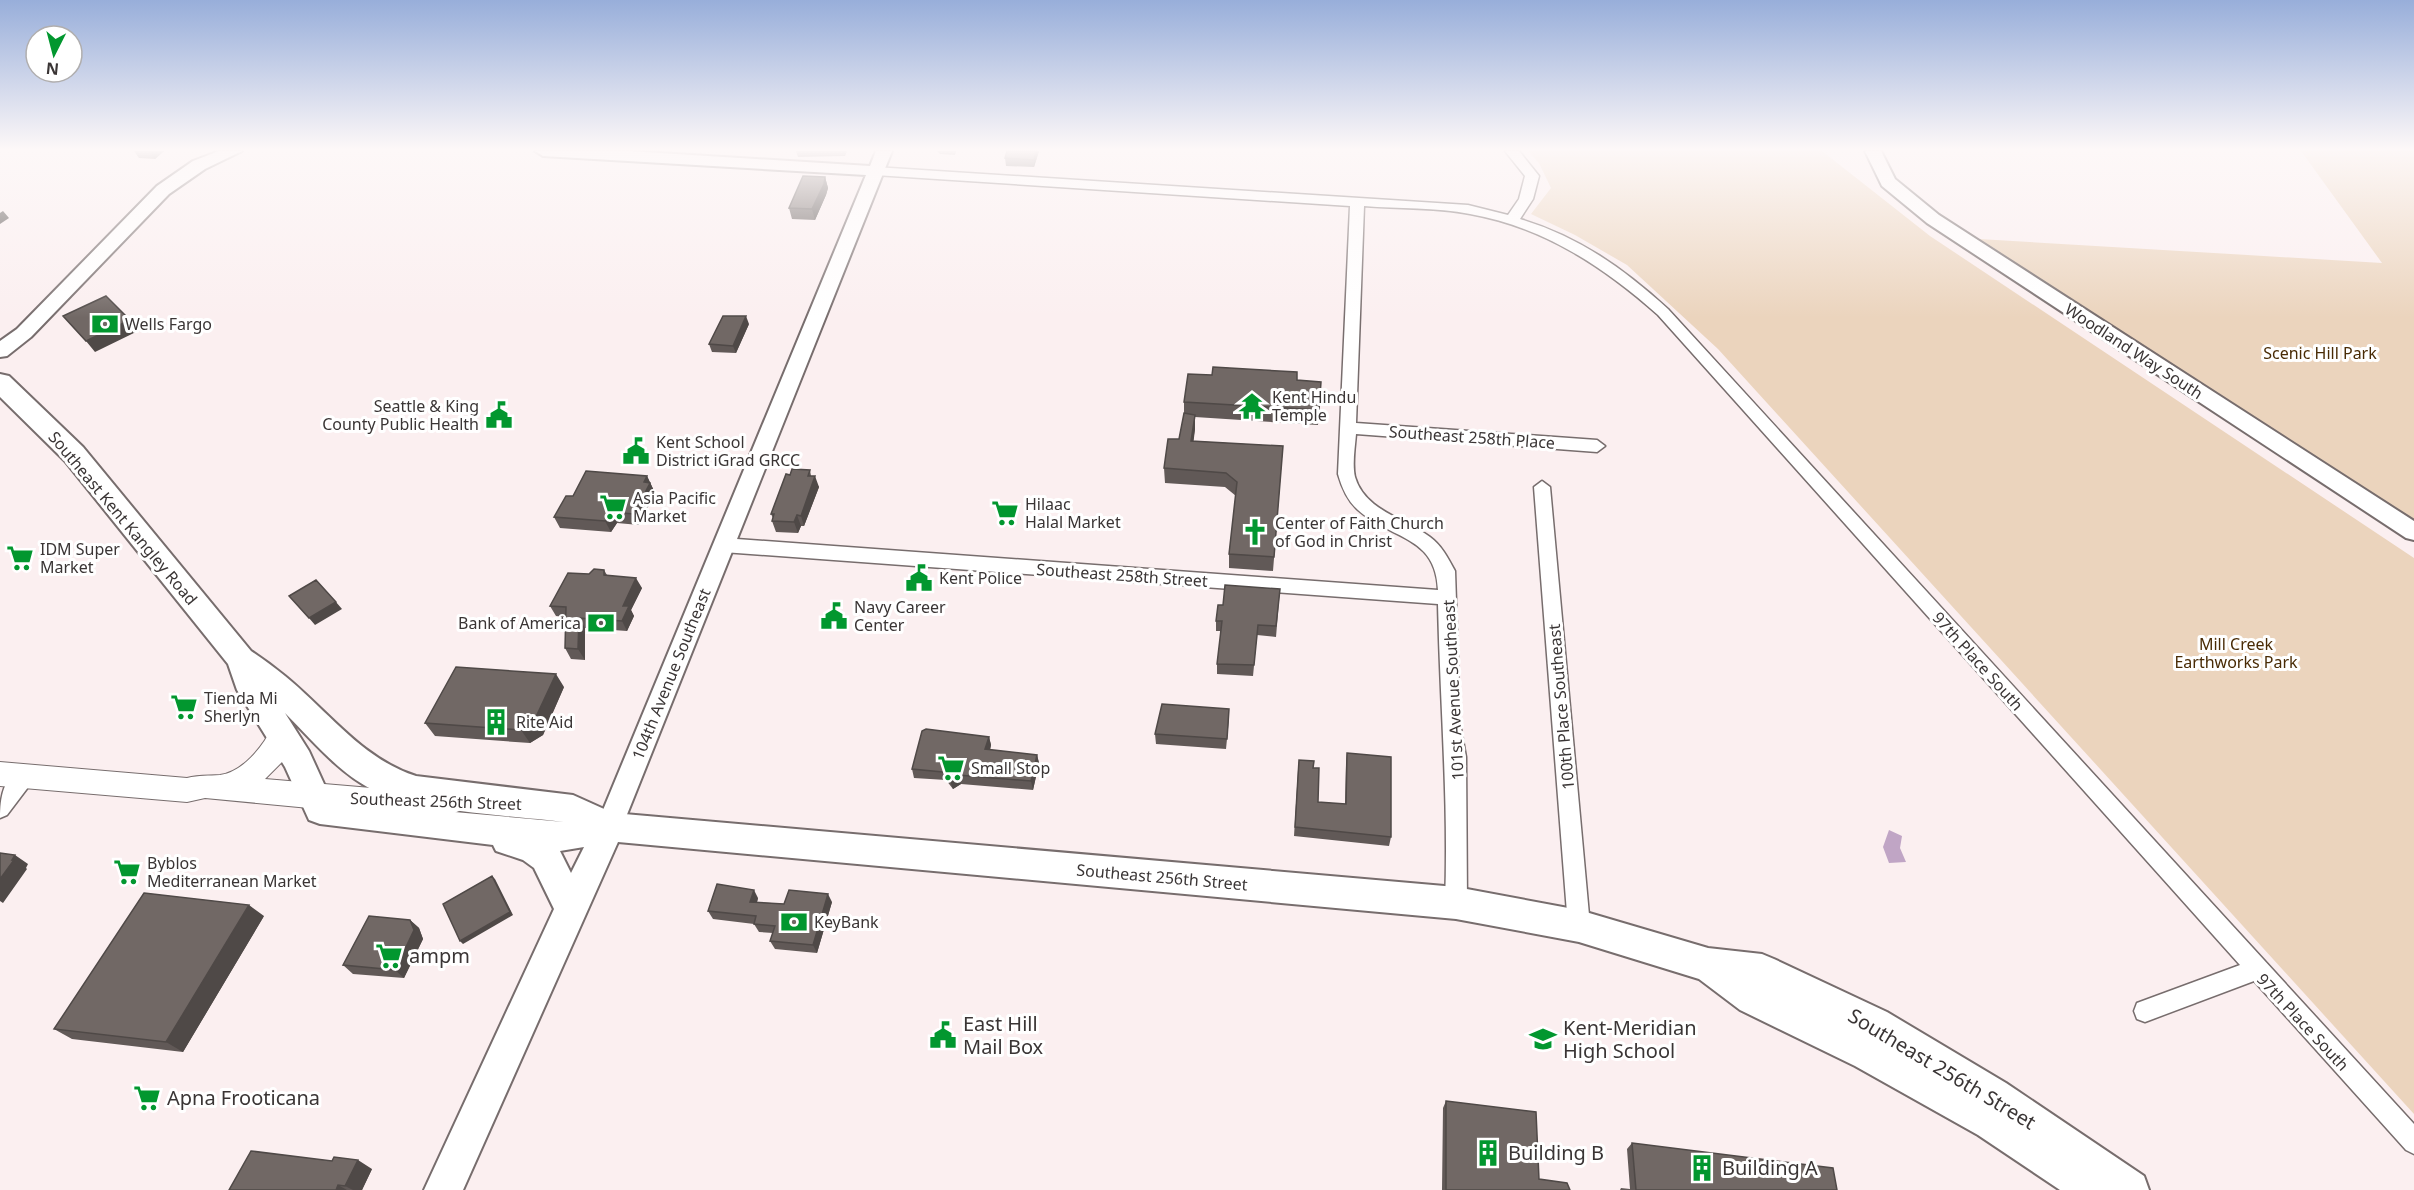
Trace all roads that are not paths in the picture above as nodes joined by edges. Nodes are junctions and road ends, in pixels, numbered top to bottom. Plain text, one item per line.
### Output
1 (147, 207) edge
2 (861, 207) edge
3 (1358, 207) edge
4 (1429, 207) edge
5 (1521, 207) edge
6 (1917, 207) edge
7 (1512, 220) junction
8 (0, 351) edge
9 (0, 382) edge
10 (1346, 428) junction
11 (1597, 446) dead end
12 (1542, 488) dead end
13 (2414, 532) edge
14 (723, 545) junction
15 (1448, 598) junction
16 (241, 659) junction
17 (256, 692) junction
18 (320, 727) junction
19 (282, 736) junction
20 (13, 775) edge
21 (224, 787) junction
22 (187, 790) junction
23 (497, 801) junction
24 (318, 803) junction
25 (0, 809) edge
26 (609, 827) junction
27 (481, 830) junction
28 (1456, 903) junction
29 (572, 909) junction
30 (1580, 926) junction
31 (1708, 965) junction
32 (2256, 970) junction
33 (2145, 1011) dead end
34 (2414, 1142) edge
35 (443, 1190) edge
36 (2094, 1190) edge
37 (2130, 1190) edge

1 - 8 street
2 - 14 street, 104th Avenue Southeast
3 - 10 street, 101st Avenue Southeast
4 - 7 street, 97th Place South
5 - 7 street
6 - 13 street, Woodland Way South
7 - 32 street, 97th Place South
9 - 16 main road, Southeast Kent Kangley Road
10 - 11 street, Southeast 258th Place
10 - 15 street, 101st Avenue Southeast
12 - 30 street, 100th Place Southeast
14 - 15 street, Southeast 258th Street
14 - 26 street, 104th Avenue Southeast
15 - 28 street, 101st Avenue Southeast
16 - 17 main road, Southeast Kent Kangley Road
16 - 18 main road, Southeast Kent Kangley Road
17 - 18 main road
17 - 19 main road, Southeast Kent Kangley Road
18 - 23 main road, Southeast Kent Kangley Road
19 - 21 main road
19 - 24 main road, Southeast Kent Kangley Road
20 - 22 main road, Southeast 256th Street
20 - 25 street
21 - 22 main road, Southeast 256th Street
21 - 24 main road, Southeast 256th Street
22 - 24 main road, Southeast 256th Street
23 - 24 main road, Southeast 256th Street
23 - 26 main road, Southeast 256th Street
24 - 27 main road, Southeast 256th Street
26 - 27 main road, Southeast 256th Street
26 - 28 main road, Southeast 256th Street
26 - 29 main road, 104th Avenue Southeast
27 - 29 main road
28 - 30 main road, Southeast 256th Street
29 - 35 main road, 104th Avenue Southeast
30 - 31 main road, Southeast 256th Street
31 - 36 main road, Southeast 256th Street
31 - 37 main road, Southeast 256th Street
32 - 33 street
32 - 34 street, 97th Place South

